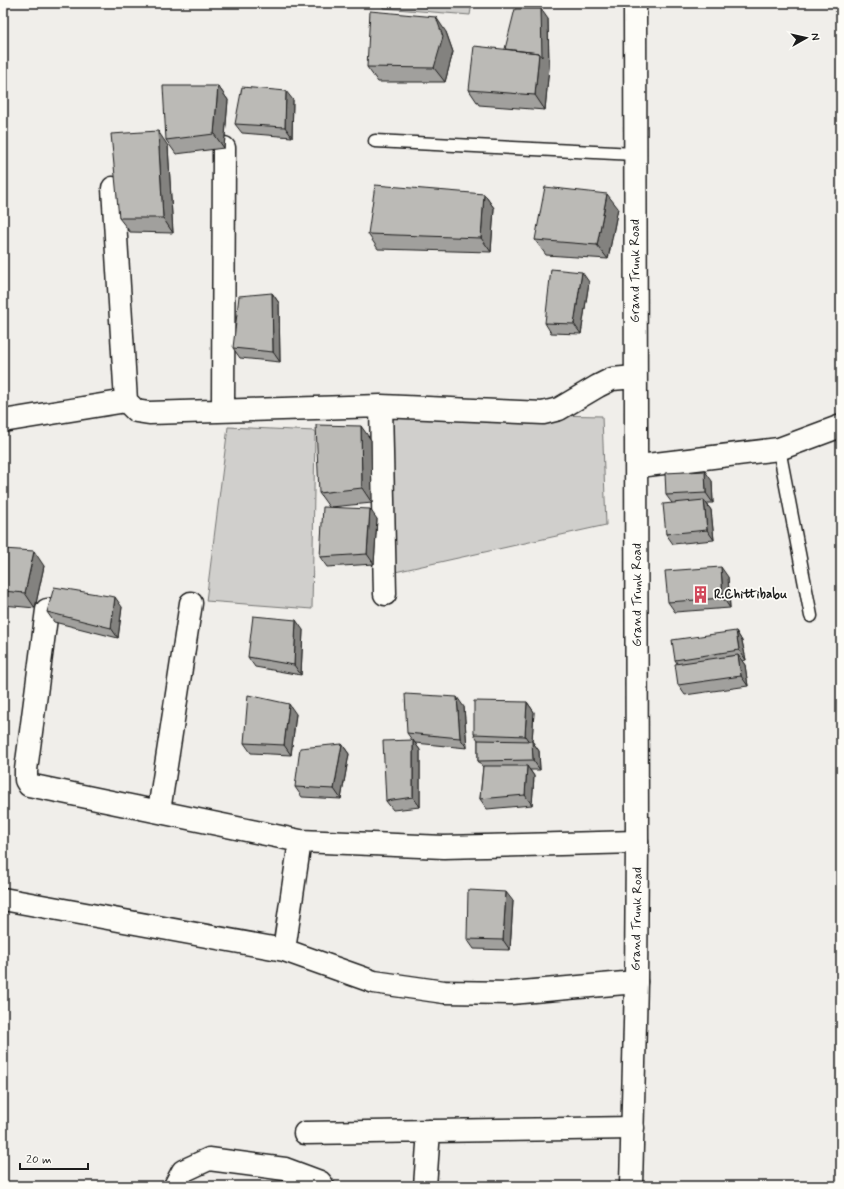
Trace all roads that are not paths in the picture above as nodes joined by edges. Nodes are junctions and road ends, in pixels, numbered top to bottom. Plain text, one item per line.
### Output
1 (635, 3) edge
2 (650, 3) edge
3 (375, 141) dead end
4 (224, 148) dead end
5 (635, 154) junction
6 (113, 188) edge
7 (635, 377) junction
8 (126, 401) junction
9 (381, 406) junction
10 (223, 411) junction
11 (3, 421) edge
12 (841, 426) edge
13 (779, 449) junction
14 (647, 465) junction
15 (385, 594) dead end
16 (191, 603) dead end
17 (47, 610) edge
18 (811, 616) dead end
19 (159, 811) junction
20 (300, 841) junction
21 (638, 842) junction
22 (3, 899) edge
23 (284, 950) junction
24 (636, 982) junction
25 (633, 1128) junction
26 (429, 1131) junction
27 (305, 1133) dead end
28 (175, 1186) edge
29 (323, 1186) edge
30 (425, 1186) edge
31 (631, 1186) edge
32 (646, 1186) edge

1 - 5 street, Grand Trunk Road
2 - 14 street, Grand Trunk Road
3 - 5 lane
4 - 10 street
5 - 7 street, Grand Trunk Road
6 - 8 street
7 - 9 street
7 - 21 street, Grand Trunk Road
8 - 10 street
8 - 11 street
9 - 10 street
9 - 15 street
12 - 13 street
13 - 14 street
13 - 18 lane
14 - 32 street, Grand Trunk Road
16 - 19 street
17 - 19 street
19 - 20 street
20 - 21 street
20 - 23 street
21 - 24 street, Grand Trunk Road
22 - 23 street
23 - 24 street
24 - 25 street, Grand Trunk Road
25 - 26 street
25 - 31 street, Grand Trunk Road
26 - 27 street
26 - 30 street
28 - 29 street

